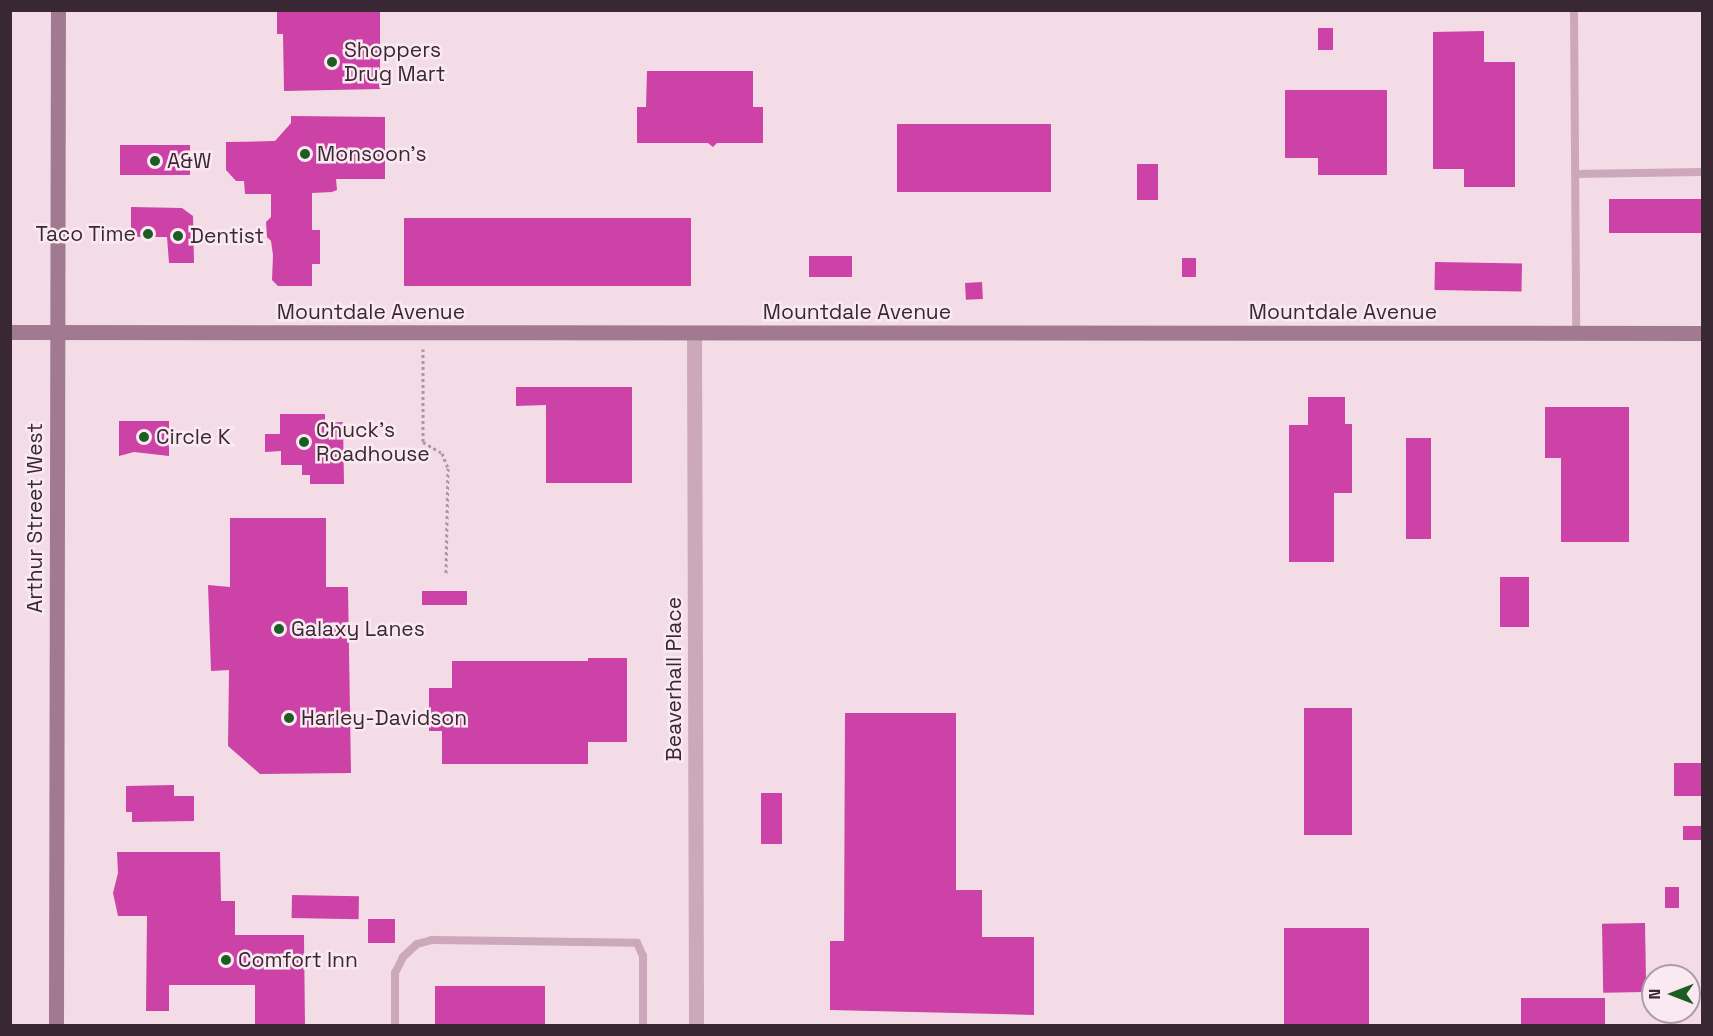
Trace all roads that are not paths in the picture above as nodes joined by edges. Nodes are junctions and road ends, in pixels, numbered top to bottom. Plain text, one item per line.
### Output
1 (58, 10) edge
2 (1574, 10) edge
3 (1702, 172) edge
4 (1575, 174) junction
5 (10, 332) edge
6 (58, 332) junction
7 (694, 333) junction
8 (1576, 333) junction
9 (1702, 333) edge
10 (56, 1026) edge
11 (395, 1026) edge
12 (643, 1026) edge
13 (696, 1026) edge

1 - 6 street, Arthur Street West
2 - 4 lane
3 - 4 lane
4 - 8 lane
5 - 6 street, Mountdale Avenue
6 - 7 street, Mountdale Avenue
6 - 10 street, Arthur Street West
7 - 8 street, Mountdale Avenue
7 - 13 street, Beaverhall Place
8 - 9 street, Mountdale Avenue
11 - 12 lane

